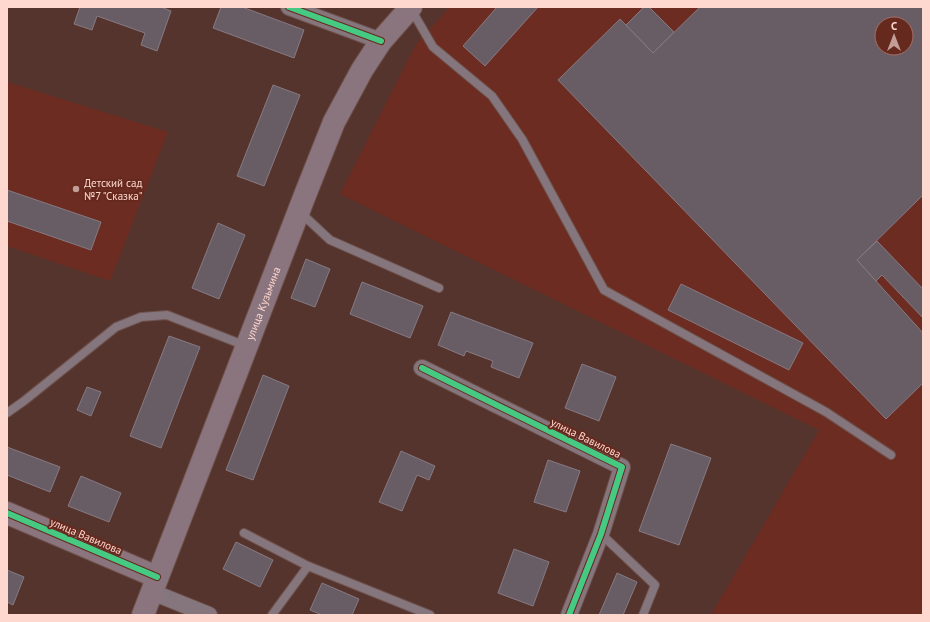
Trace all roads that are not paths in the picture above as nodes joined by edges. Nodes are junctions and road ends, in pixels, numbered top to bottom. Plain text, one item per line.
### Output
1 (289, 7) edge
2 (411, 8) edge
3 (381, 41) junction
4 (299, 211) junction
5 (439, 288) dead end
6 (246, 346) junction
7 (422, 368) dead end
8 (7, 413) edge
9 (891, 455) dead end
10 (7, 513) edge
11 (244, 533) dead end
12 (601, 534) junction
13 (308, 566) junction
14 (155, 584) junction
15 (143, 615) edge
16 (209, 615) edge
17 (272, 615) edge
18 (430, 615) edge
19 (569, 615) edge
20 (643, 615) edge

1 - 3 street
2 - 3 main road, улица Кузьмина
2 - 9 lane
3 - 4 main road, улица Кузьмина
4 - 5 lane
4 - 6 main road, улица Кузьмина
6 - 8 lane
6 - 14 main road, улица Кузьмина
7 - 12 street, улица Вавилова
10 - 14 main road, улица Вавилова
11 - 13 lane
12 - 19 street, улица Вавилова
12 - 20 lane
13 - 17 lane
13 - 18 lane
14 - 15 main road, улица Кузьмина
14 - 16 street, улица Вавилова

